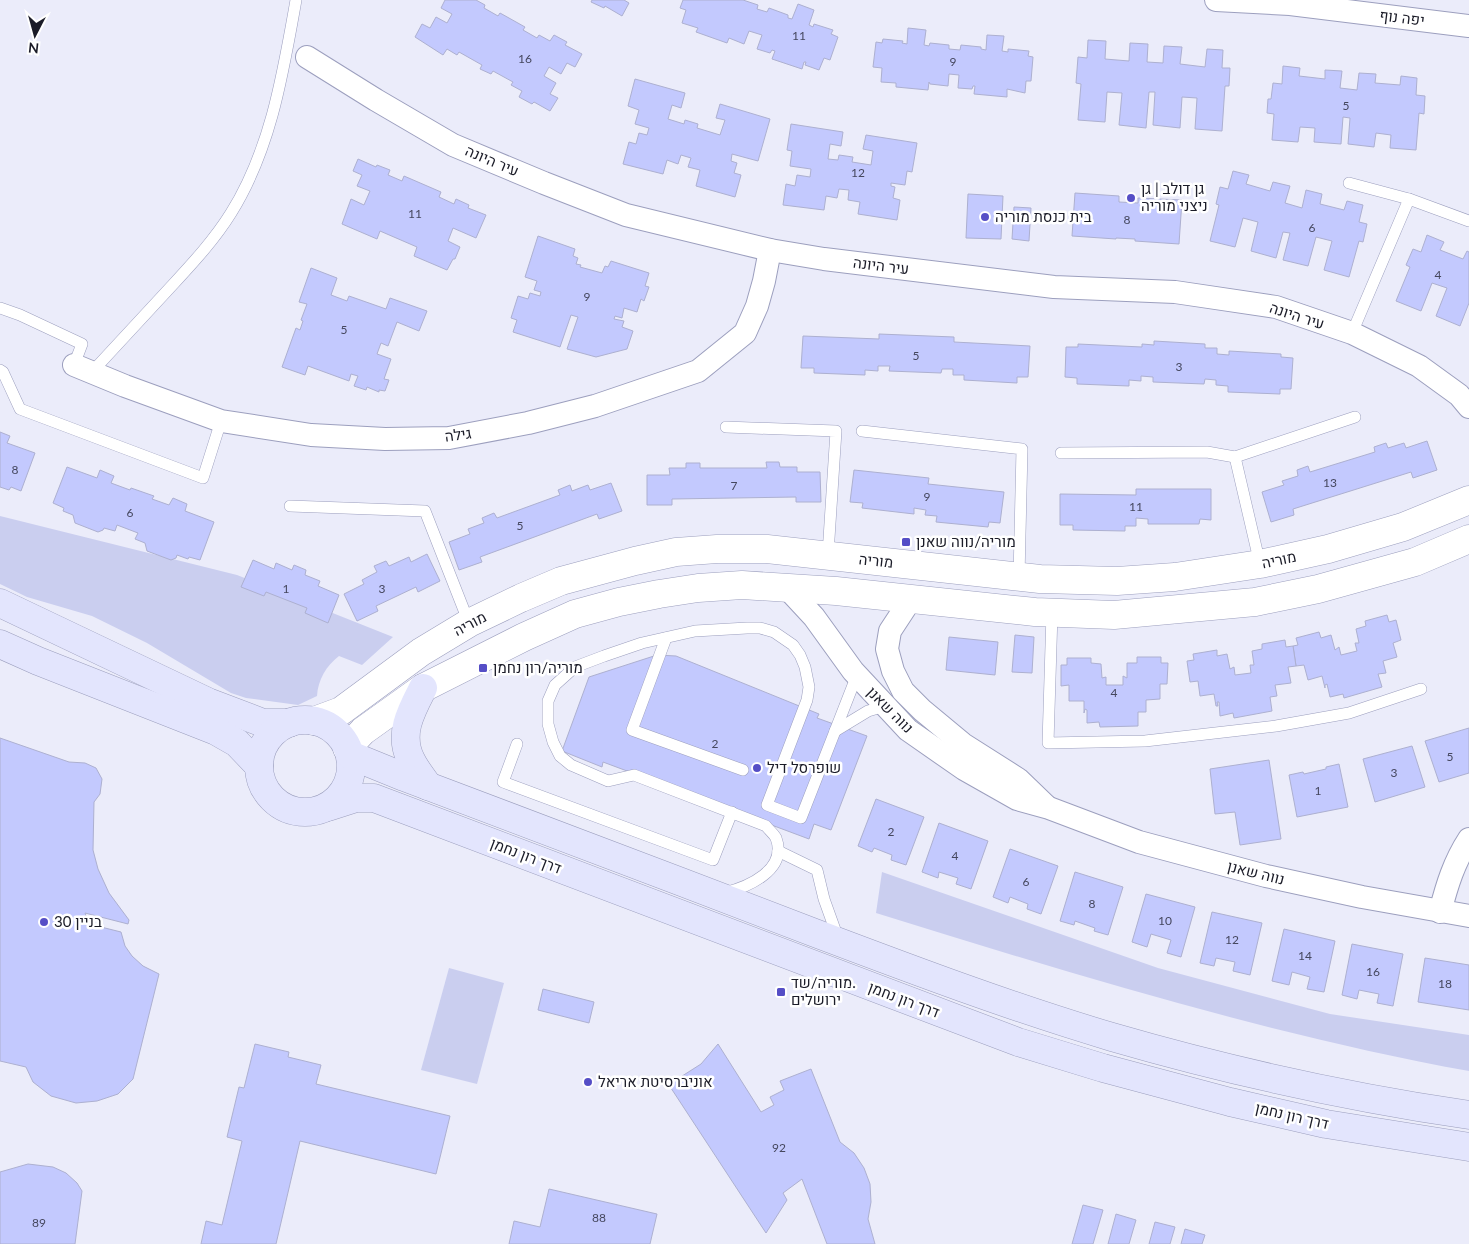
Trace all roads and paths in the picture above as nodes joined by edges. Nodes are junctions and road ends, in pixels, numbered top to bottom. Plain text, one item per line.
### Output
1 (296, 0) edge
2 (1216, 0) edge
3 (1290, 2) edge
4 (1469, 26) edge
5 (307, 57) dead end
6 (1349, 183) dead end
7 (1409, 199) junction
8 (1469, 221) edge
9 (770, 250) junction
10 (0, 308) edge
11 (1352, 334) junction
12 (82, 369) junction
13 (0, 370) edge
14 (1466, 397) edge
15 (1355, 417) dead end
16 (221, 421) junction
17 (726, 427) dead end
18 (862, 431) dead end
19 (1061, 453) dead end
20 (1235, 458) junction
21 (1469, 500) edge
22 (290, 506) dead end
23 (1469, 539) edge
24 (828, 554) junction
25 (1260, 564) junction
26 (1019, 577) junction
27 (788, 589) junction
28 (911, 599) junction
29 (0, 603) edge
30 (1052, 613) junction
31 (469, 623) junction
32 (666, 638) junction
33 (0, 644) edge
34 (857, 675) junction
35 (423, 688) junction
36 (1422, 689) dead end
37 (885, 706) junction
38 (302, 722) junction
39 (835, 731) junction
40 (517, 744) dead end
41 (349, 752) junction
42 (259, 766) junction
43 (743, 770) dead end
44 (428, 786) junction
45 (328, 807) junction
46 (1049, 808) junction
47 (732, 812) junction
48 (1469, 839) edge
49 (778, 851) junction
50 (715, 895) junction
51 (1440, 912) junction
52 (1469, 916) edge
53 (840, 942) junction
54 (1469, 1115) edge
55 (1469, 1147) edge

1 - 12 lane
2 - 3 street, יפה נוף
3 - 4 street, יפה נוף
5 - 9 street, עיר היונה
6 - 7 lane
7 - 8 lane
7 - 11 lane
9 - 11 street, עיר היונה
9 - 16 street, גילה
10 - 12 lane
11 - 14 street, עיר היונה
12 - 16 street, גילה
13 - 16 lane
15 - 20 lane
17 - 24 lane
18 - 26 lane
19 - 20 lane
20 - 25 lane
21 - 25 street, מוריה
22 - 31 lane
23 - 30 street
24 - 26 street, מוריה
24 - 31 street, מוריה
25 - 26 street, מוריה
27 - 28 street
27 - 34 street, נווה שאנן
27 - 35 street
28 - 30 street
28 - 46 street, נווה שאנן
29 - 38 main road
30 - 36 lane
31 - 38 street, מוריה
32 - 39 lane
32 - 43 lane
32 - 47 lane
33 - 42 main road
34 - 37 street, נווה שאנן
34 - 39 lane
35 - 41 street
35 - 44 main road
37 - 39 lane
37 - 46 street, נווה שאנן
38 - 41 main road
38 - 42 main road
40 - 47 lane
41 - 44 main road, דרך רון נחמן
41 - 45 main road
42 - 45 main road
44 - 50 main road, דרך רון נחמן
45 - 55 main road, דרך רון נחמן
46 - 51 street, נווה שאנן
47 - 49 lane
48 - 51 street
49 - 50 lane
49 - 53 lane
50 - 53 main road, דרך רון נחמן
51 - 52 street, נווה שאנן
53 - 54 main road, דרך רון נחמן

